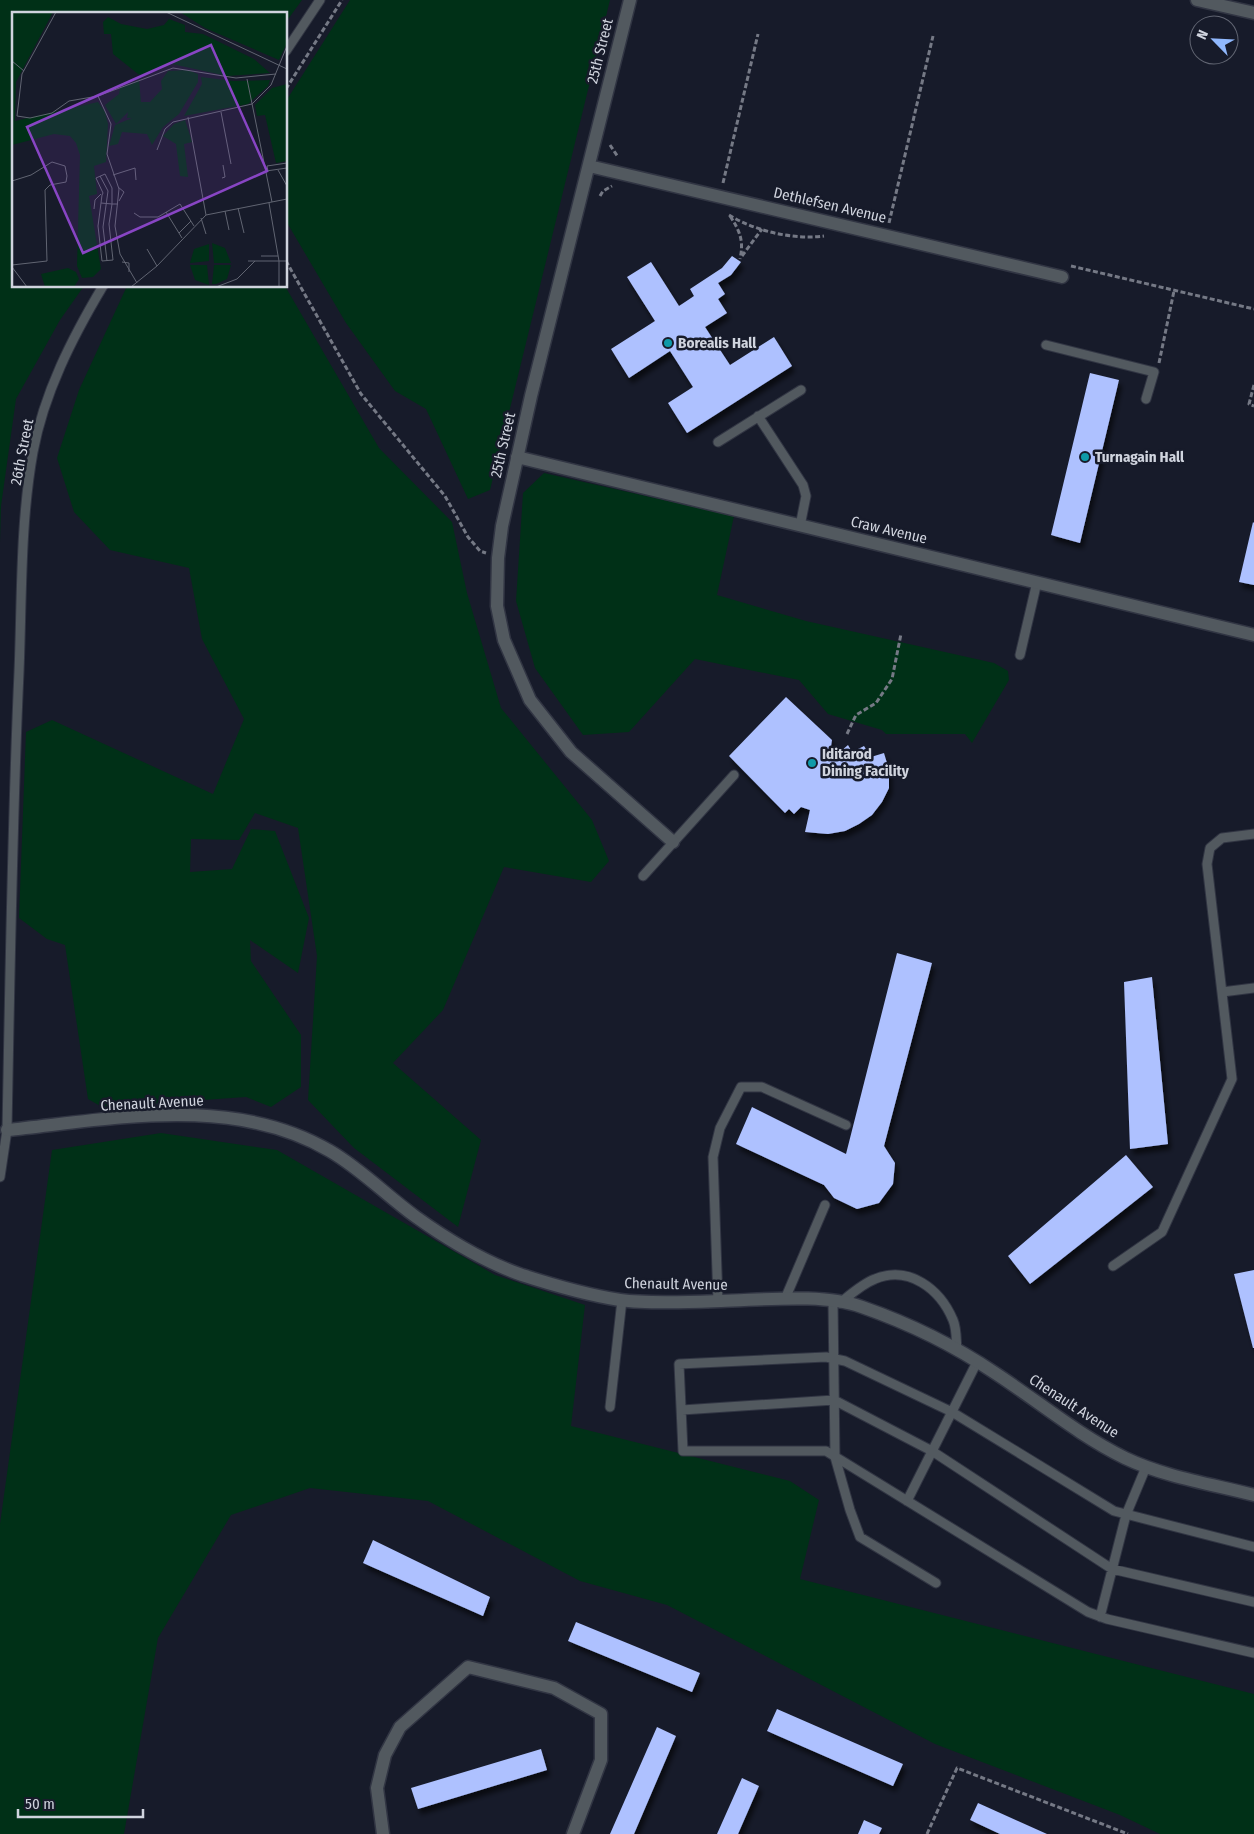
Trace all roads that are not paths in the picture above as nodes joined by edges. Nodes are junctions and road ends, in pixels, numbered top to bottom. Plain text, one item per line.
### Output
1 (320, 0) edge
2 (630, 0) edge
3 (1197, 0) edge
4 (1254, 13) edge
5 (288, 48) edge
6 (589, 166) junction
7 (1062, 277) dead end
8 (102, 288) edge
9 (1046, 345) dead end
10 (801, 390) dead end
11 (1146, 399) dead end
12 (758, 416) junction
13 (718, 442) dead end
14 (517, 458) junction
15 (800, 526) junction
16 (1037, 582) junction
17 (1254, 635) edge
18 (1020, 655) dead end
19 (734, 775) dead end
20 (1254, 834) edge
21 (673, 842) junction
22 (643, 876) dead end
23 (1254, 988) edge
24 (1222, 992) junction
25 (846, 1125) dead end
26 (7, 1130) junction
27 (0, 1177) edge
28 (825, 1205) dead end
29 (1113, 1266) dead end
30 (785, 1299) junction
31 (622, 1300) junction
32 (718, 1301) junction
33 (837, 1303) junction
34 (957, 1351) junction
35 (834, 1359) junction
36 (977, 1362) junction
37 (834, 1400) junction
38 (610, 1407) dead end
39 (682, 1410) junction
40 (952, 1412) junction
41 (932, 1451) junction
42 (835, 1457) junction
43 (1146, 1466) junction
44 (1254, 1495) edge
45 (906, 1501) junction
46 (1126, 1514) junction
47 (1254, 1547) edge
48 (1112, 1569) junction
49 (936, 1582) dead end
50 (1254, 1602) edge
51 (1100, 1617) junction
52 (1254, 1652) edge
53 (383, 1834) edge
54 (573, 1834) edge

1 - 5 lane
2 - 6 street, 25th Street
3 - 4 street
6 - 7 street, Dethlefsen Avenue
6 - 14 street, 25th Street
8 - 26 lane, 26th Street
9 - 11 lane
10 - 12 lane
12 - 13 lane
12 - 15 lane
14 - 15 street, Craw Avenue
14 - 21 street, 25th Street
15 - 16 street, Craw Avenue
16 - 17 street, Craw Avenue
16 - 18 lane
19 - 21 lane
20 - 24 lane
21 - 22 lane
23 - 24 lane
24 - 29 lane
25 - 32 lane
26 - 27 lane, 26th Street
26 - 31 street, Chenault Avenue
28 - 30 lane
30 - 32 street, Chenault Avenue
30 - 33 street, Chenault Avenue
31 - 32 street, Chenault Avenue
31 - 38 lane
33 - 34 street, Chenault Avenue
33 - 34 lane
33 - 35 lane
34 - 36 street, Chenault Avenue
35 - 37 lane
35 - 39 lane
35 - 40 lane
36 - 40 lane
36 - 43 street, Chenault Avenue
37 - 39 lane
37 - 41 lane
37 - 42 lane
39 - 42 lane
40 - 41 lane
40 - 46 lane
41 - 45 lane
41 - 48 lane
42 - 45 lane
42 - 49 lane
43 - 44 street, Chenault Avenue
43 - 46 lane
45 - 51 lane
46 - 47 lane
46 - 48 lane
48 - 50 lane
48 - 51 lane
51 - 52 lane
53 - 54 street

